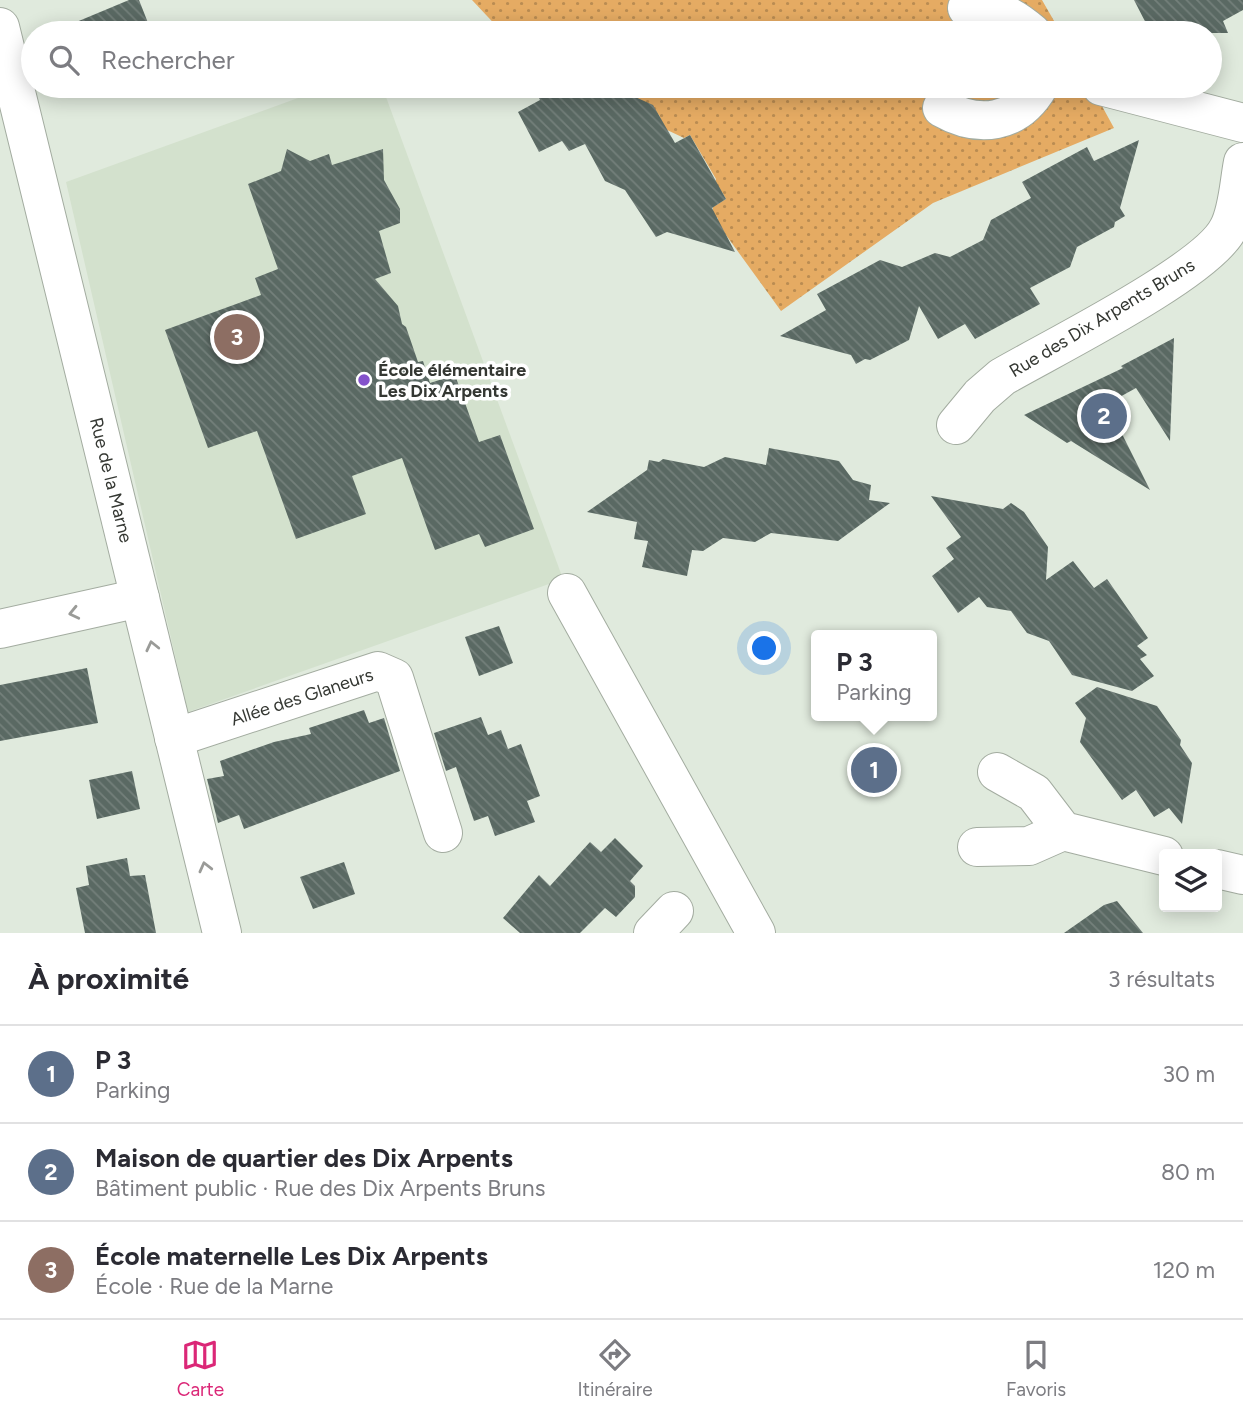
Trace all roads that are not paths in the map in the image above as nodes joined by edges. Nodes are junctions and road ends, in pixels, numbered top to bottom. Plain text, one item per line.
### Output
1 (967, 8) dead end
2 (1015, 21) edge
3 (0, 27) edge
4 (1031, 98) edge
5 (1147, 98) edge
6 (942, 108) dead end
7 (1243, 123) edge
8 (1243, 162) edge
9 (956, 425) dead end
10 (567, 593) dead end
11 (140, 598) junction
12 (0, 629) edge
13 (174, 738) junction
14 (997, 772) dead end
15 (443, 834) dead end
16 (1070, 834) junction
17 (977, 847) dead end
18 (1159, 855) edge
19 (1222, 870) edge
20 (1243, 875) edge
21 (222, 933) edge
22 (756, 933) edge

1 - 2 street
3 - 11 street, Rue de la Marne
4 - 6 street
5 - 7 street
8 - 9 street, Rue des Dix Arpents Bruns
10 - 22 street
11 -> 12 street
13 -> 11 street, Rue de la Marne
13 - 15 street, Allée des Glaneurs
21 -> 13 street, Rue de la Marne
14 - 16 street
16 - 17 street
16 - 18 street
19 - 20 street

